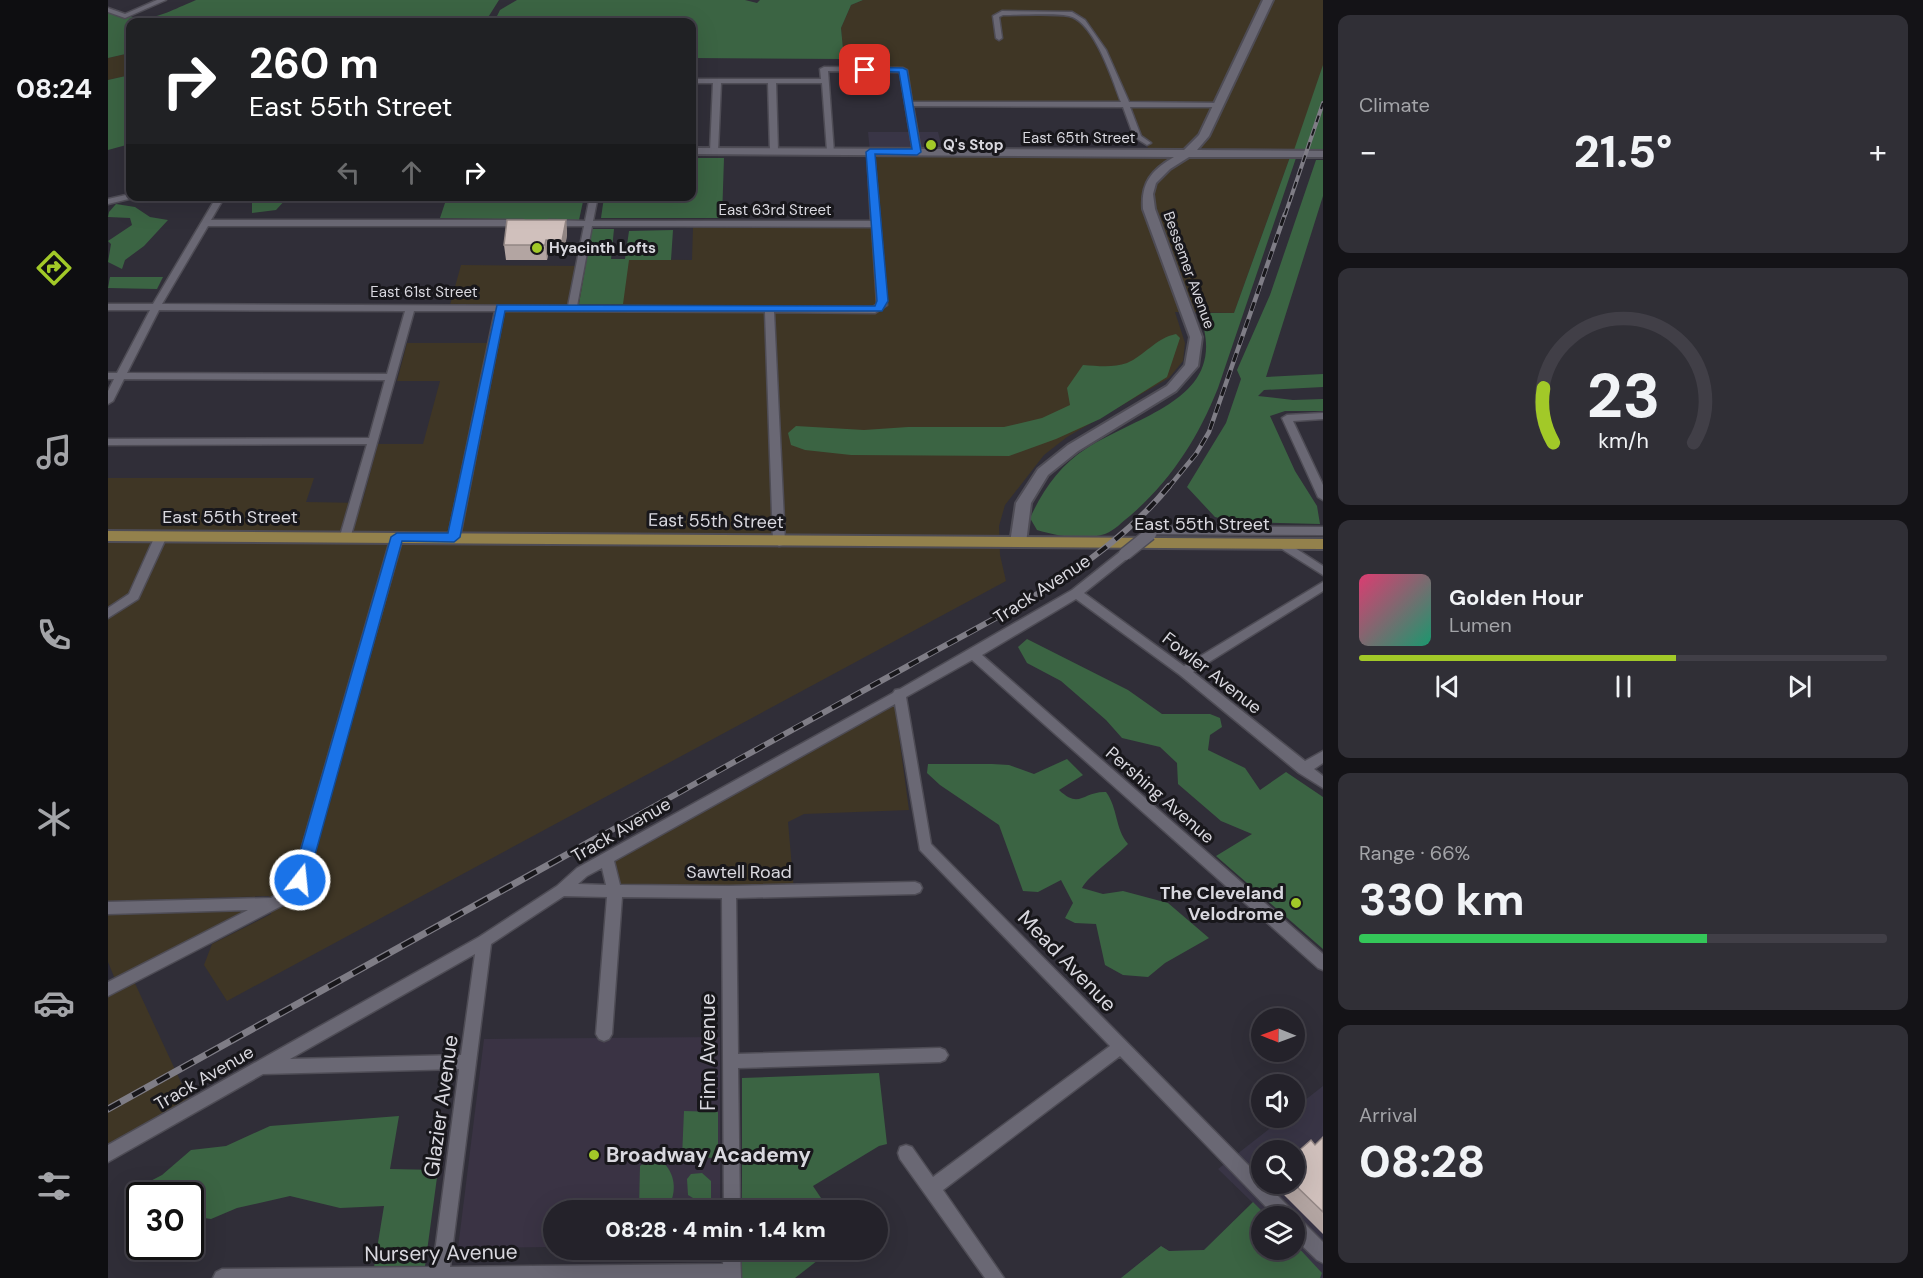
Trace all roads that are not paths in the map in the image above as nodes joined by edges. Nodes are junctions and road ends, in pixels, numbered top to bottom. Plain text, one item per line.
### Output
1 (163, 0) edge
2 (1268, 0) edge
3 (108, 10) edge
4 (999, 38) dead end
5 (696, 81) edge
6 (717, 81) junction
7 (772, 81) junction
8 (825, 81) junction
9 (909, 104) junction
10 (1125, 105) junction
11 (1219, 105) junction
12 (1144, 148) junction
13 (696, 151) edge
14 (714, 151) junction
15 (774, 151) junction
16 (831, 151) junction
17 (870, 152) junction
18 (917, 152) junction
19 (1191, 153) junction
20 (1323, 154) edge
21 (1164, 166) junction
22 (126, 197) edge
23 (218, 201) edge
24 (593, 201) edge
25 (108, 202) edge
26 (206, 223) junction
27 (588, 223) junction
28 (876, 224) junction
29 (108, 307) edge
30 (156, 307) junction
31 (411, 307) junction
32 (500, 308) junction
33 (572, 308) junction
34 (769, 309) junction
35 (108, 376) edge
36 (121, 376) junction
37 (391, 377) junction
38 (108, 401) edge
39 (1323, 416) edge
40 (373, 441) junction
41 (108, 442) edge
42 (1318, 478) edge
43 (1323, 497) edge
44 (1323, 531) edge
45 (108, 536) edge
46 (161, 536) junction
47 (346, 536) junction
48 (397, 537) junction
49 (454, 537) junction
50 (778, 542) junction
51 (1018, 543) junction
52 (1281, 543) junction
53 (1323, 544) edge
54 (1323, 571) edge
55 (1323, 586) edge
56 (1076, 593) junction
57 (108, 614) edge
58 (973, 654) junction
59 (1184, 672) junction
60 (899, 693) junction
61 (1323, 756) edge
62 (1304, 769) junction
63 (1323, 783) edge
64 (606, 859) junction
65 (915, 888) dead end
66 (562, 890) junction
67 (615, 891) junction
68 (729, 892) junction
69 (273, 903) junction
70 (108, 908) edge
71 (484, 940) junction
72 (1323, 963) edge
73 (108, 988) edge
74 (604, 1034) dead end
75 (1119, 1047) junction
76 (940, 1055) dead end
77 (731, 1061) junction
78 (468, 1062) junction
79 (260, 1067) junction
80 (906, 1153) dead end
81 (108, 1154) edge
82 (931, 1189) junction
83 (732, 1200) edge
84 (1276, 1206) edge
85 (1305, 1236) edge
86 (1323, 1254) edge
87 (732, 1275) edge
88 (440, 1277) edge
89 (222, 1278) edge
90 (995, 1278) edge

1 - 3 street
2 - 11 street
4 - 10 street
5 - 6 street
6 - 7 street
6 - 14 street
7 - 8 street
7 - 15 street
8 - 9 street
8 - 16 street
9 - 10 street
9 - 18 street
10 - 11 street
10 - 12 street
11 - 19 street
12 - 18 street, East 65th Street
12 - 19 street, East 65th Street
12 - 21 street
13 - 14 street, East 65th Street
14 - 15 street, East 65th Street
15 - 16 street, East 65th Street
16 - 17 street, East 65th Street
17 - 18 street, East 65th Street
17 - 28 street
19 - 20 street, East 65th Street
19 - 21 street
21 - 51 street, Bessemer Avenue
22 - 25 street
23 - 26 street
24 - 27 street
26 - 27 street, East 63rd Street
26 - 30 street
27 - 28 street, East 63rd Street
27 - 33 street
28 - 34 street, East 61st Street
29 - 30 street, East 61st Street
30 - 31 street, East 61st Street
30 - 36 street
31 - 32 street, East 61st Street
31 - 37 street
32 - 33 street, East 61st Street
32 - 49 street
33 - 34 street, East 61st Street
34 - 50 street
35 - 36 street
36 - 37 street
36 - 38 street
37 - 40 street
39 - 42 street
40 - 41 street
40 - 47 street
42 - 43 street
44 - 56 street, Track Avenue, bridge
45 - 46 main road, East 55th Street
46 - 47 main road, East 55th Street
46 - 57 street
47 - 48 main road, East 55th Street
48 - 49 main road, East 55th Street
48 - 69 street
49 - 50 main road, East 55th Street
50 - 51 main road, East 55th Street
51 - 52 main road, East 55th Street
52 - 53 main road, East 55th Street
52 - 54 street
55 - 59 street
56 - 58 street, Track Avenue
56 - 59 street, Fowler Avenue
58 - 60 street, Track Avenue
58 - 72 street, Pershing Avenue
59 - 62 street, Fowler Avenue
60 - 64 street, Track Avenue
60 - 75 street, Mead Avenue
61 - 62 street
62 - 63 street, Fowler Avenue
64 - 66 street, Track Avenue
64 - 67 street
65 - 68 street, Sawtell Road
66 - 67 street, Sawtell Road
66 - 71 street, Track Avenue
67 - 68 street, Sawtell Road
67 - 74 street
68 - 77 street, Finn Avenue
69 - 70 street
69 - 73 street
71 - 78 street, Glazier Avenue
71 - 79 street, Track Avenue
75 - 82 street
75 - 84 street, Mead Avenue
76 - 77 street
77 - 83 street, Finn Avenue
78 - 79 street
78 - 88 street, Glazier Avenue
79 - 81 street, Track Avenue
80 - 82 street
82 - 90 street
85 - 86 street
87 - 88 street, Nursery Avenue
88 - 89 street, Nursery Avenue

